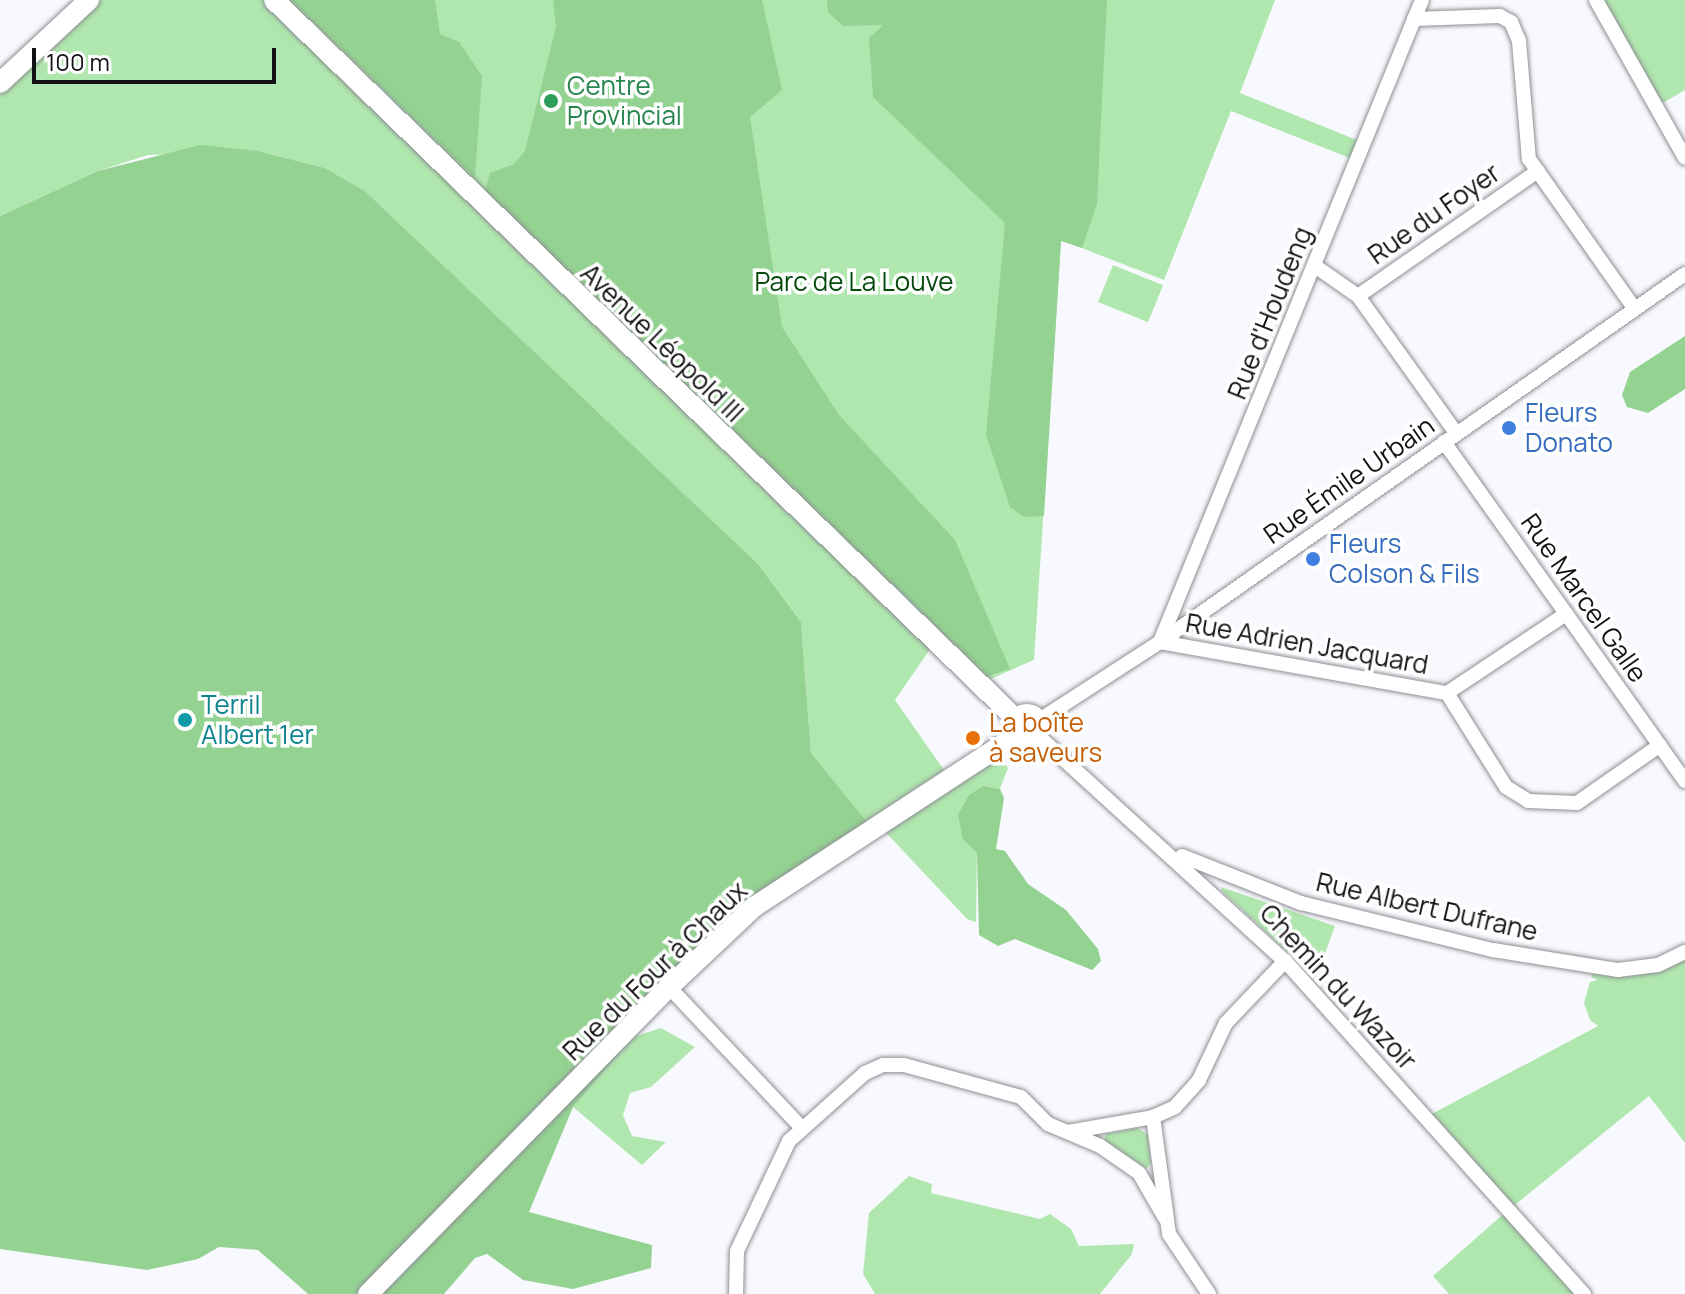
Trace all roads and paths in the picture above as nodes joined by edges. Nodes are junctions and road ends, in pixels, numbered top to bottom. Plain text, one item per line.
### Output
1 (89, 0) edge
2 (274, 0) edge
3 (1422, 0) edge
4 (1596, 0) edge
5 (1414, 19) junction
6 (0, 83) edge
7 (1685, 158) edge
8 (1538, 171) junction
9 (1315, 266) junction
10 (1685, 274) edge
11 (1358, 296) junction
12 (1634, 308) junction
13 (1450, 438) junction
14 (1566, 614) junction
15 (1160, 642) junction
16 (1447, 693) junction
17 (1027, 727) junction
18 (1660, 745) junction
19 (1685, 781) edge
20 (1165, 846) junction
21 (1685, 952) edge
22 (1285, 961) junction
23 (669, 987) junction
24 (1153, 1117) junction
25 (802, 1128) junction
26 (1067, 1132) junction
27 (1165, 1218) junction
28 (368, 1294) edge
29 (736, 1294) edge
30 (1209, 1294) edge
31 (1584, 1294) edge

1 - 6 street
2 - 17 street, Avenue Léopold III
3 - 5 street, Rue d'Houdeng
4 - 7 street
5 - 8 street
5 - 9 street, Rue d'Houdeng
8 - 11 street, Rue du Foyer
8 - 12 street
9 - 11 street, Rue Marcel Galle
9 - 15 street, Rue d'Houdeng
10 - 12 street, Rue Émile Urbain
11 - 13 street, Rue Marcel Galle
12 - 13 street, Rue Émile Urbain
13 - 14 street, Rue Marcel Galle
13 - 15 street, Rue Émile Urbain
14 - 16 street
14 - 18 street, Rue Marcel Galle
15 - 16 street, Rue Adrien Jacquard
15 - 17 street, Rue Émile Urbain
16 - 18 street
17 - 20 street, Chemin du Wazoir
17 - 23 street, Rue du Four à Chaux
18 - 19 street, Rue Marcel Galle
20 - 21 street, Rue Albert Dufrane
20 - 22 street, Chemin du Wazoir
22 - 24 street
22 - 31 street, Chemin du Wazoir
23 - 25 street
23 - 28 street, Rue du Four à Chaux
24 - 26 street
24 - 27 street
25 - 26 street
25 - 29 street
26 - 27 street
27 - 30 street

